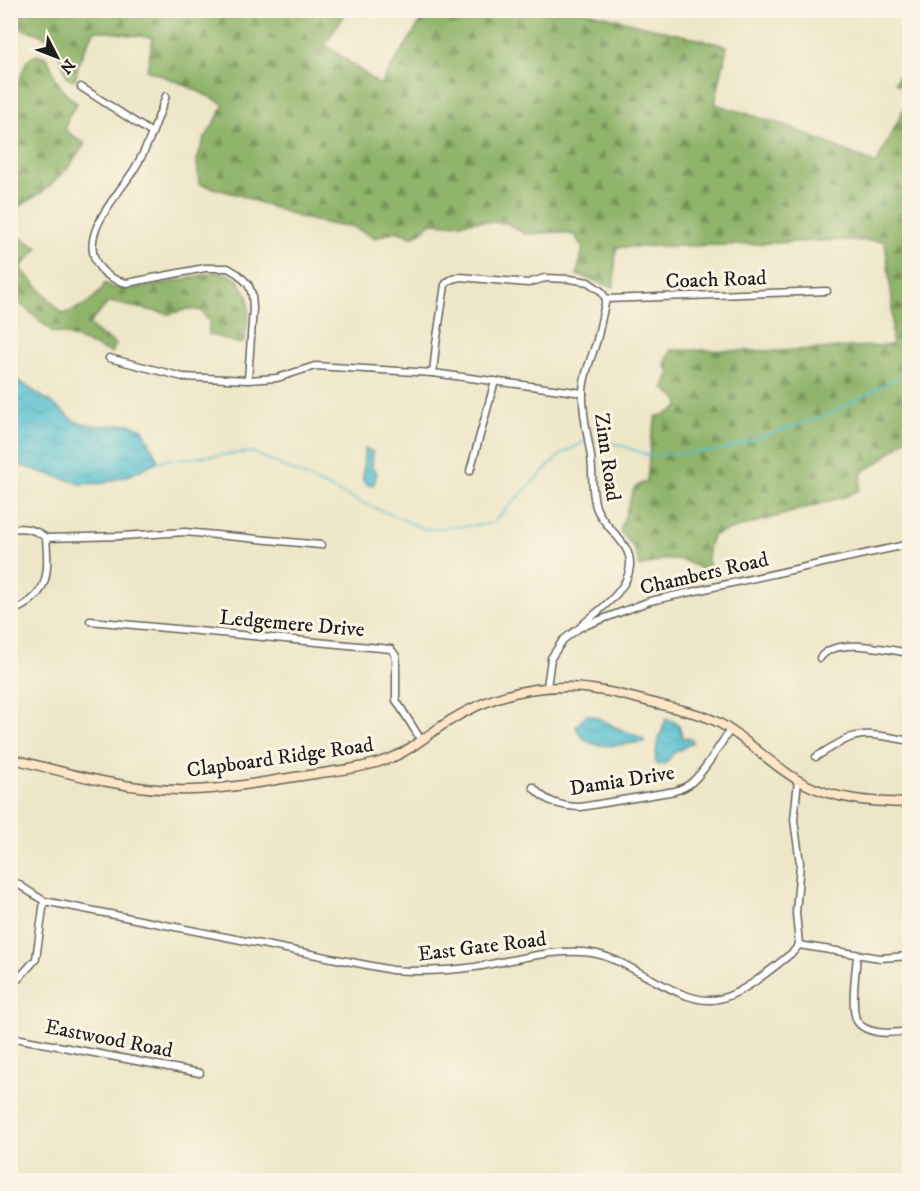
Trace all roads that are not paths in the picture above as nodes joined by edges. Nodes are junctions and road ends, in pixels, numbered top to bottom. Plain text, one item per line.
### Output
1 (81, 87) dead end
2 (166, 96) dead end
3 (152, 133) junction
4 (827, 291) dead end
5 (606, 299) junction
6 (109, 358) dead end
7 (433, 373) junction
8 (248, 380) junction
9 (495, 381) junction
10 (583, 393) junction
11 (470, 471) dead end
12 (10, 529) edge
13 (46, 538) junction
14 (909, 544) edge
15 (321, 545) dead end
16 (10, 612) edge
17 (90, 621) dead end
18 (579, 628) junction
19 (909, 654) edge
20 (820, 658) dead end
21 (547, 687) junction
22 (730, 730) junction
23 (421, 740) junction
24 (909, 741) edge
25 (816, 757) dead end
26 (10, 758) edge
27 (798, 780) junction
28 (533, 787) dead end
29 (909, 803) edge
30 (10, 879) edge
31 (44, 901) junction
32 (799, 945) junction
33 (857, 955) junction
34 (909, 956) edge
35 (10, 982) edge
36 (909, 1031) edge
37 (10, 1036) edge
38 (200, 1073) dead end

1 - 3 street
2 - 3 street
3 - 8 street
4 - 5 street, Coach Road
5 - 7 street
5 - 10 street, Zinn Road
6 - 8 street
7 - 8 street
7 - 9 street
9 - 10 street
9 - 11 street
10 - 18 street, Zinn Road
12 - 13 street
13 - 15 street
13 - 16 street
14 - 18 street, Chambers Road
17 - 23 street, Ledgemere Drive
18 - 21 street, Chambers Road
19 - 20 street
21 - 22 main road, Clapboard Ridge Road
21 - 23 main road, Clapboard Ridge Road
22 - 27 main road, Clapboard Ridge Road
22 - 28 street, Damia Drive
23 - 26 main road, Clapboard Ridge Road
24 - 25 street
27 - 29 main road, Clapboard Ridge Road
27 - 32 street
30 - 31 street, East Gate Road
31 - 32 street, East Gate Road
31 - 35 street
32 - 33 street
33 - 34 street
33 - 36 street
37 - 38 street, Eastwood Road

